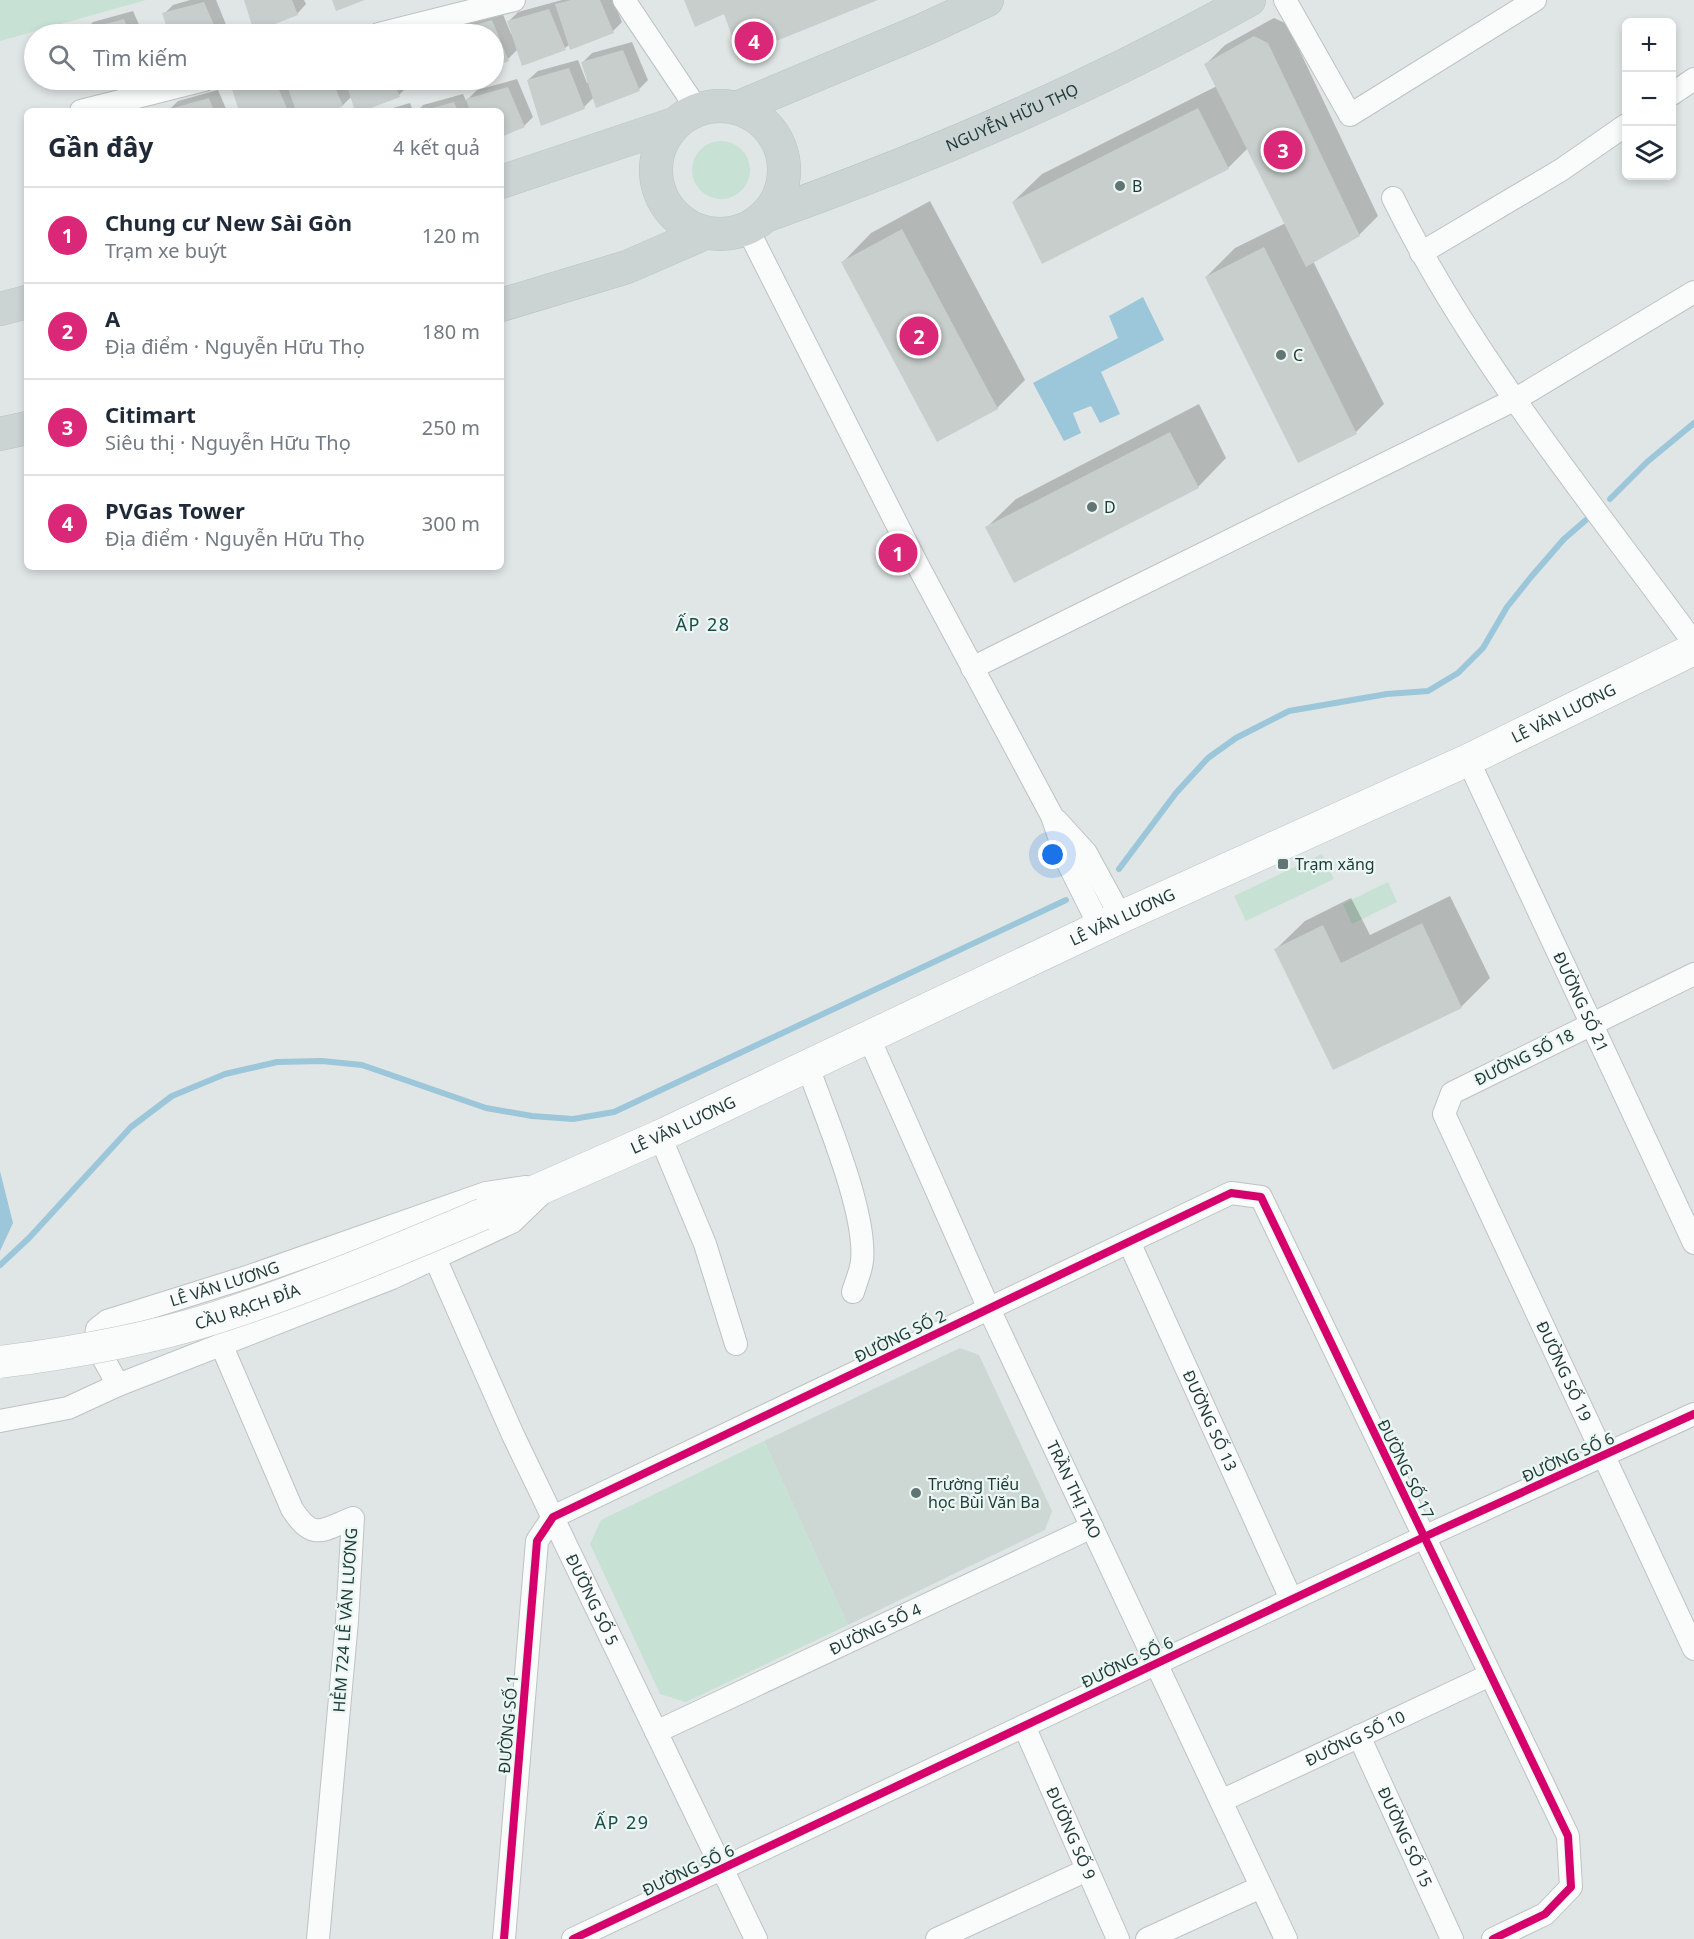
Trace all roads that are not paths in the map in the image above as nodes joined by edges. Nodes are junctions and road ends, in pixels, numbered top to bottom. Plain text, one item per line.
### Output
1 (514, 0) edge
2 (624, 0) edge
3 (1249, 0) edge
4 (1285, 0) edge
5 (1535, 0) edge
6 (980, 2) edge
7 (419, 24) edge
8 (1694, 79) edge
9 (164, 90) edge
10 (1676, 91) edge
11 (93, 108) edge
12 (737, 108) junction
13 (685, 117) junction
14 (1625, 126) edge
15 (504, 181) edge
16 (1394, 198) dead end
17 (756, 222) junction
18 (705, 233) junction
19 (1421, 253) junction
20 (1694, 292) edge
21 (24, 303) edge
22 (504, 304) edge
23 (0, 309) edge
24 (1516, 399) junction
25 (24, 429) edge
26 (0, 434) edge
27 (1694, 643) edge
28 (1694, 649) edge
29 (972, 668) junction
30 (1468, 760) junction
31 (1110, 922) junction
32 (1694, 974) edge
33 (1591, 1023) junction
34 (868, 1038) junction
35 (808, 1067) junction
36 (1452, 1093) joint
37 (660, 1136) junction
38 (551, 1183) junction
39 (1261, 1197) joint
40 (483, 1214) joint
41 (1130, 1242) junction
42 (1694, 1243) edge
43 (435, 1258) junction
44 (854, 1292) dead end
45 (989, 1309) junction
46 (221, 1344) junction
47 (735, 1344) dead end
48 (0, 1362) edge
49 (118, 1385) junction
50 (1694, 1414) edge
51 (0, 1420) edge
52 (1602, 1456) junction
53 (553, 1517) junction
54 (1092, 1527) junction
55 (1424, 1537) junction
56 (1292, 1599) junction
57 (1694, 1649) edge
58 (1156, 1663) junction
59 (1490, 1675) junction
60 (1024, 1726) junction
61 (656, 1732) junction
62 (1359, 1736) junction
63 (1221, 1801) junction
64 (722, 1869) junction
65 (1087, 1870) junction
66 (1261, 1887) junction
67 (318, 1939) edge
68 (504, 1939) edge
69 (573, 1939) edge
70 (756, 1939) edge
71 (937, 1939) edge
72 (1118, 1939) edge
73 (1147, 1939) edge
74 (1286, 1939) edge
75 (1452, 1939) edge
76 (1493, 1939) edge

1 - 7 street
2 - 13 street
3 - 17 main road, NGUYỄN HỮU THỌ
4 - 5 street
6 - 12 main road
8 - 10 street
9 - 11 street
12 - 13 main road
12 - 17 main road
13 - 15 main road
13 - 18 main road
14 - 19 street
16 - 19 street
17 - 18 main road
17 - 29 street
18 - 22 main road
19 - 24 street
20 - 24 street
21 - 23 main road
24 - 27 street
24 - 29 street
25 - 26 main road
28 - 30 main road, LÊ VĂN LƯƠNG
29 - 31 street
30 - 31 main road, LÊ VĂN LƯƠNG
30 - 33 street, ĐƯỜNG SỐ 21
31 - 34 main road, LÊ VĂN LƯƠNG
32 - 33 street, ĐƯỜNG SỐ 18
33 - 36 street, ĐƯỜNG SỐ 18
33 - 42 street, ĐƯỜNG SỐ 21
34 - 35 main road, LÊ VĂN LƯƠNG
34 - 45 street, TRẦN THỊ TAO
35 - 37 main road, LÊ VĂN LƯƠNG
35 - 44 street
36 - 52 street, ĐƯỜNG SỐ 19
37 - 38 main road, LÊ VĂN LƯƠNG
37 - 47 street
38 - 40 main road, LÊ VĂN LƯƠNG
38 - 43 street, LÊ VĂN LƯƠNG
38 - 49 street, LÊ VĂN LƯƠNG
39 - 41 street, ĐƯỜNG SỐ 2
39 - 55 street, ĐƯỜNG SỐ 17
40 - 48 main road, CẦU RẠCH ĐỈA, bridge
41 - 45 street, ĐƯỜNG SỐ 2
41 - 56 street, ĐƯỜNG SỐ 13
43 - 46 street, LÊ VĂN LƯƠNG
43 - 53 street, ĐƯỜNG SỐ 5
45 - 53 street, ĐƯỜNG SỐ 2
45 - 54 street, TRẦN THỊ TAO
46 - 49 street, LÊ VĂN LƯƠNG
46 - 67 street, HẺM 724 LÊ VĂN LƯƠNG
49 - 51 street, LÊ VĂN LƯƠNG
50 - 52 street, ĐƯỜNG SỐ 6
52 - 55 street, ĐƯỜNG SỐ 6
52 - 57 street, ĐƯỜNG SỐ 19
53 - 61 street, ĐƯỜNG SỐ 5
53 - 68 street, ĐƯỜNG SỐ 1
54 - 58 street, TRẦN THỊ TAO
54 - 61 street, ĐƯỜNG SỐ 4
55 - 56 street, ĐƯỜNG SỐ 6
55 - 59 street, ĐƯỜNG SỐ 17
56 - 58 street, ĐƯỜNG SỐ 6
58 - 60 street, ĐƯỜNG SỐ 6
58 - 63 street, TRẦN THỊ TAO
59 - 62 street, ĐƯỜNG SỐ 10
59 - 76 street, ĐƯỜNG SỐ 17
60 - 64 street, ĐƯỜNG SỐ 6
60 - 65 street, ĐƯỜNG SỐ 9
61 - 64 street, ĐƯỜNG SỐ 5
62 - 63 street, ĐƯỜNG SỐ 10
62 - 75 street, ĐƯỜNG SỐ 15
63 - 66 street, TRẦN THỊ TAO
64 - 69 street, ĐƯỜNG SỐ 6
64 - 70 street, ĐƯỜNG SỐ 5
65 - 71 street
65 - 72 street, ĐƯỜNG SỐ 9
66 - 73 street
66 - 74 street, TRẦN THỊ TAO

